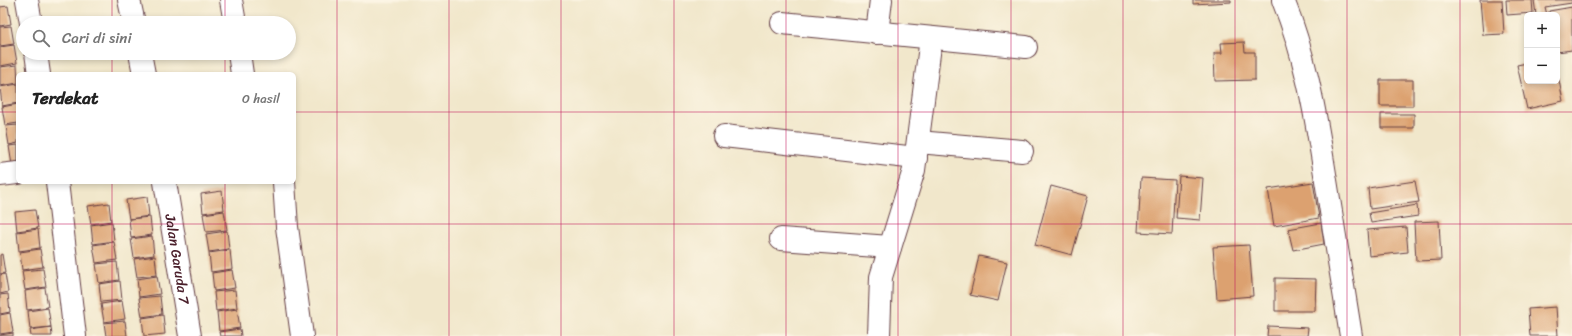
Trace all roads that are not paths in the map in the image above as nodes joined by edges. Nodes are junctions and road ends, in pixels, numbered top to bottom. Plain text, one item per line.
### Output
1 (27, 0) edge
2 (129, 0) edge
3 (231, 0) edge
4 (881, 0) edge
5 (1283, 0) edge
6 (30, 16) edge
7 (132, 16) edge
8 (234, 16) edge
9 (782, 23) dead end
10 (877, 33) junction
11 (931, 38) junction
12 (1026, 47) dead end
13 (37, 60) edge
14 (141, 60) edge
15 (240, 60) edge
16 (39, 72) edge
17 (144, 72) edge
18 (242, 72) edge
19 (724, 136) dead end
20 (917, 150) junction
21 (1022, 151) dead end
22 (16, 173) edge
23 (0, 175) edge
24 (57, 184) edge
25 (165, 184) edge
26 (284, 184) edge
27 (781, 239) dead end
28 (890, 247) junction
29 (75, 336) edge
30 (190, 336) edge
31 (302, 336) edge
32 (879, 336) edge
33 (1351, 336) edge

1 - 6 street
2 - 7 street
3 - 8 street
4 - 10 street
5 - 33 street
9 - 10 street
10 - 11 street
11 - 12 street
11 - 20 street
13 - 16 street
14 - 17 street
15 - 18 street
19 - 20 street
20 - 21 street
20 - 28 street
22 - 23 street
24 - 29 street
25 - 30 street, Jalan Garuda 7
26 - 31 street
27 - 28 street
28 - 32 street

